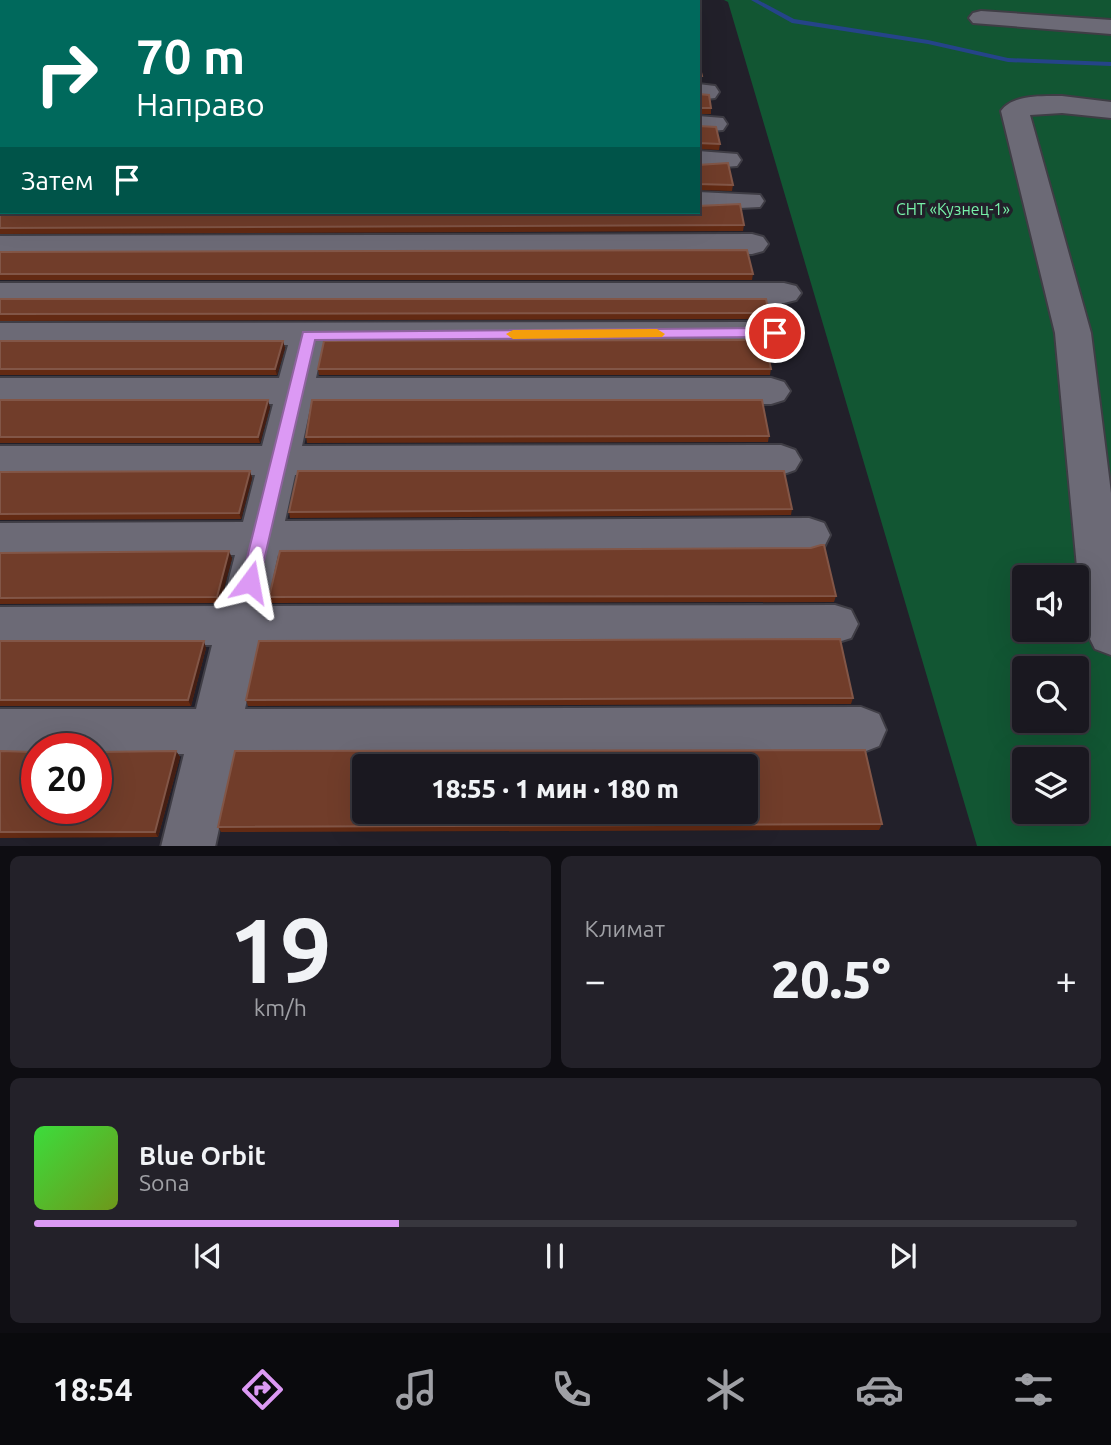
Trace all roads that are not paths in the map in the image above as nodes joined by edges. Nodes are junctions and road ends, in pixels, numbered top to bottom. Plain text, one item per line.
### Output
1 (981, 18) dead end
2 (1111, 27) edge
3 (1111, 110) edge
4 (700, 160) edge
5 (727, 160) edge
6 (700, 201) edge
7 (748, 201) dead end
8 (345, 214) edge
9 (752, 244) dead end
10 (338, 245) junction
11 (0, 246) edge
12 (328, 292) junction
13 (0, 293) edge
14 (784, 293) dead end
15 (775, 333) dead end
16 (0, 334) edge
17 (309, 335) junction
18 (295, 390) junction
19 (0, 391) edge
20 (771, 391) dead end
21 (1096, 414) edge
22 (781, 460) dead end
23 (0, 461) edge
24 (279, 461) junction
25 (809, 536) dead end
26 (260, 539) junction
27 (0, 540) edge
28 (835, 624) dead end
29 (240, 625) junction
30 (0, 626) edge
31 (1111, 635) edge
32 (861, 730) dead end
33 (215, 731) junction
34 (0, 732) edge
35 (188, 846) edge

1 - 2 lane
3 - 21 lane
4 - 5 lane
6 - 7 lane
8 - 10 lane
9 - 10 lane
10 - 11 lane
10 - 12 lane
12 - 13 lane
12 - 14 lane
15 - 17 lane
16 - 17 lane
17 - 18 lane
18 - 19 lane
18 - 20 lane
18 - 24 lane
21 - 31 lane
22 - 24 lane
23 - 24 lane
24 - 26 lane
25 - 26 lane
26 - 27 lane
26 - 29 lane
28 - 29 lane
29 - 30 lane
29 - 33 lane
32 - 33 lane
33 - 34 lane
33 - 35 lane

